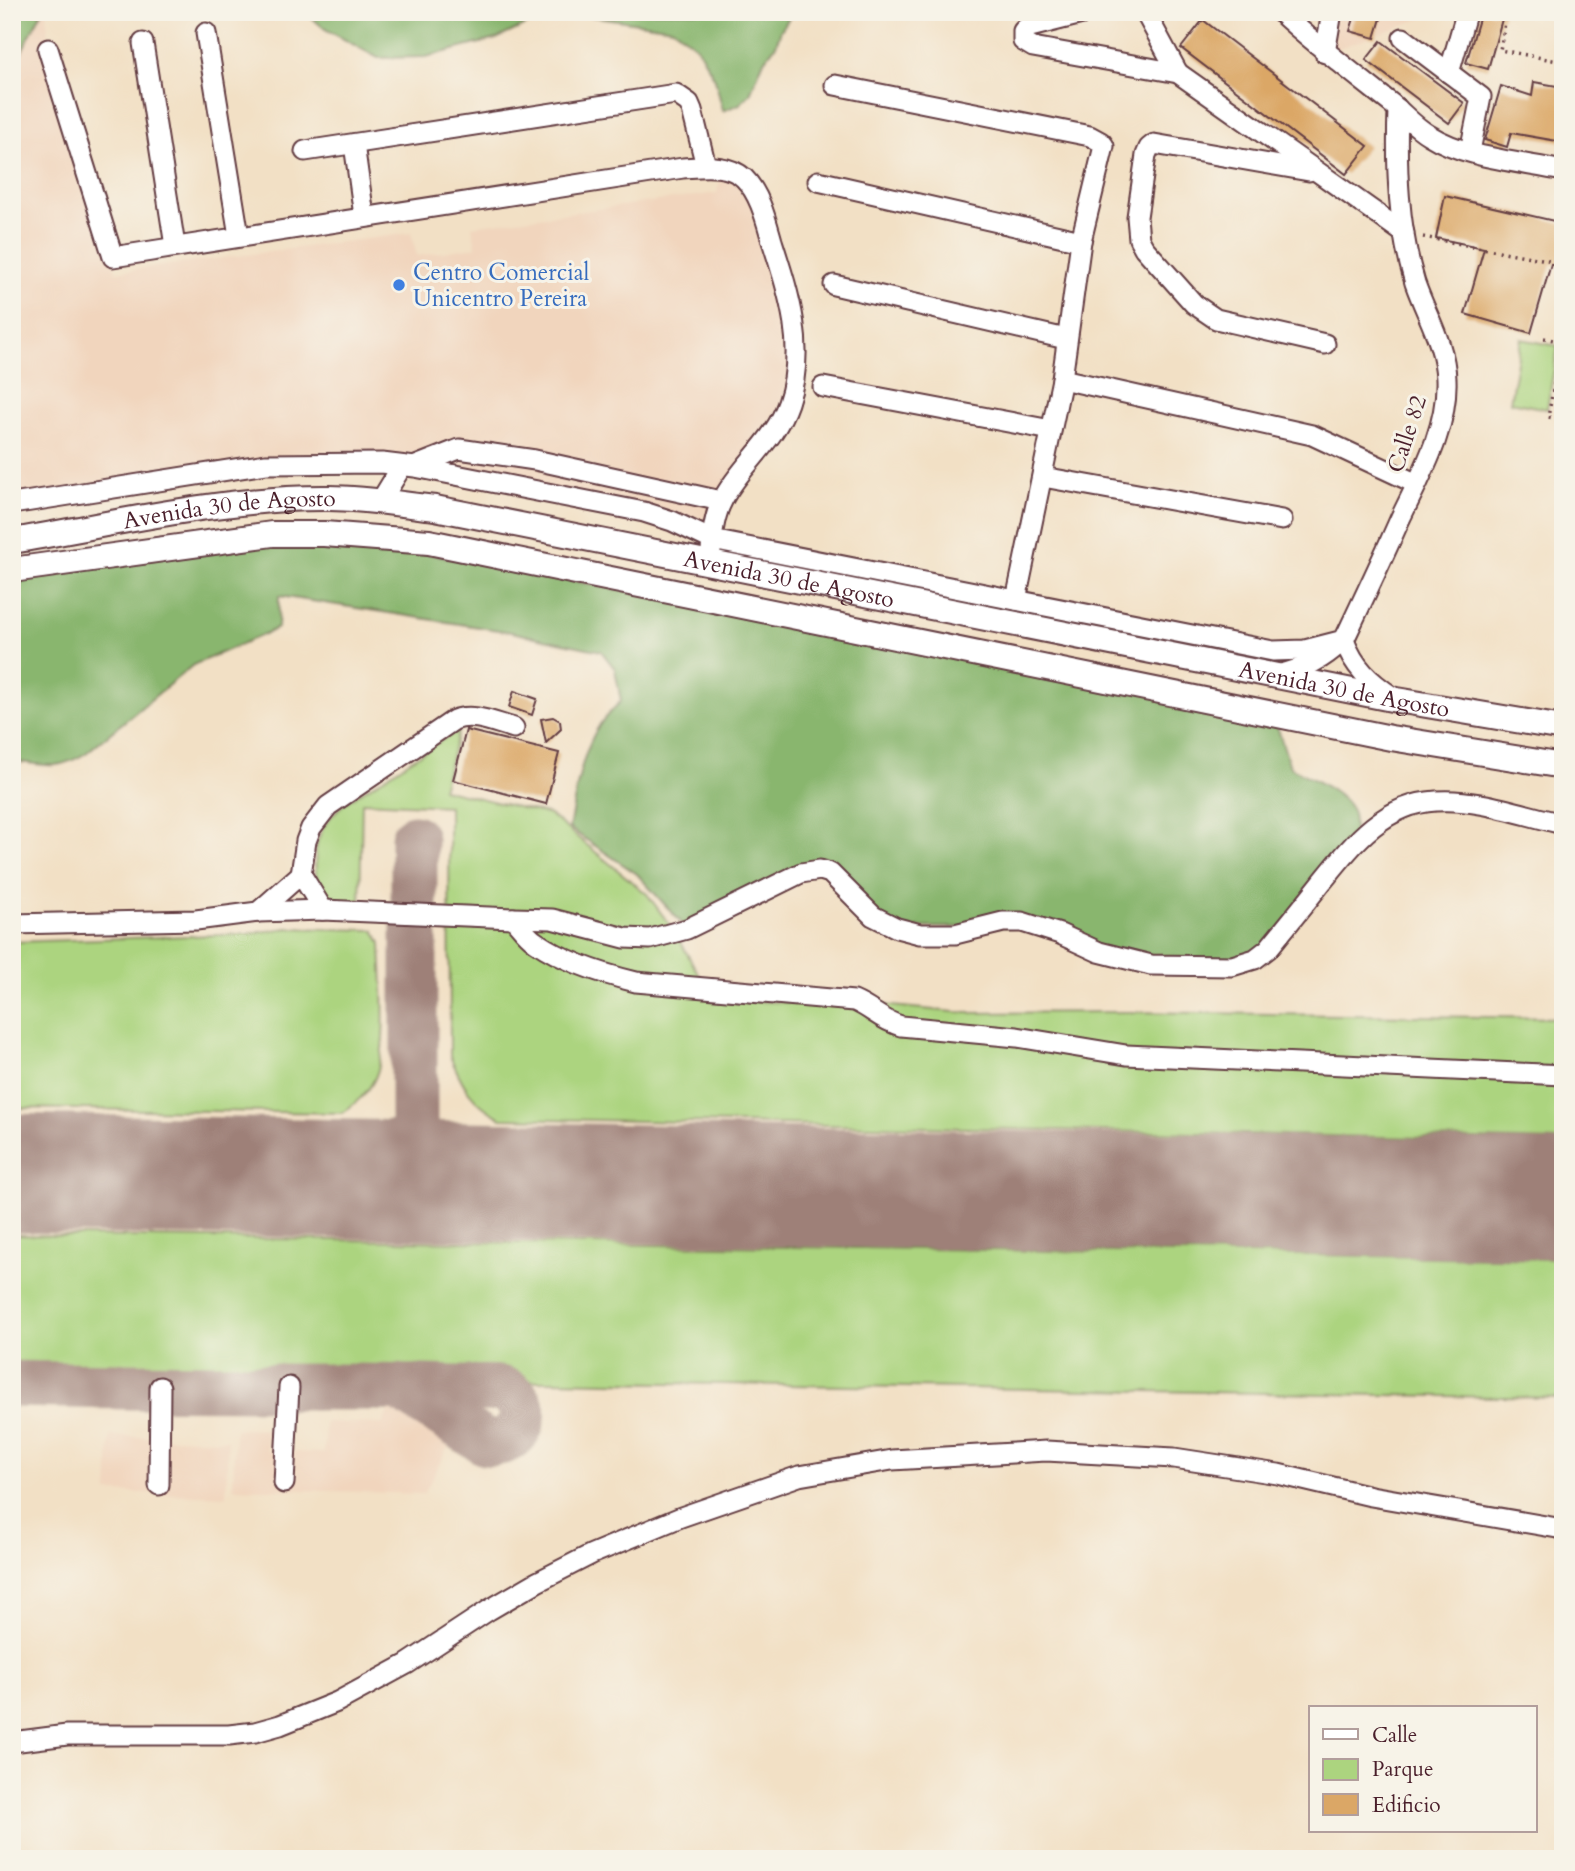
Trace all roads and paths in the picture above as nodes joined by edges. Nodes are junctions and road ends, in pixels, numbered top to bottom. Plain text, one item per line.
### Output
1 (1090, 12) edge
2 (1145, 12) edge
3 (1280, 12) edge
4 (1332, 12) edge
5 (1507, 12) edge
6 (1466, 15) dead end
7 (206, 33) dead end
8 (1403, 38) dead end
9 (143, 43) dead end
10 (48, 49) dead end
11 (1325, 53) junction
12 (1563, 62) edge
13 (1178, 73) junction
14 (1449, 73) junction
15 (835, 85) dead end
16 (1398, 109) junction
17 (354, 145) junction
18 (305, 151) dead end
19 (1469, 152) junction
20 (706, 166) junction
21 (1317, 172) junction
22 (1563, 172) edge
23 (818, 181) dead end
24 (364, 216) junction
25 (1404, 233) junction
26 (239, 236) junction
27 (1081, 241) junction
28 (175, 246) junction
29 (1563, 263) edge
30 (834, 285) dead end
31 (1544, 338) dead end
32 (1066, 339) junction
33 (1563, 342) edge
34 (1325, 344) dead end
35 (1062, 379) junction
36 (823, 387) dead end
37 (1563, 420) edge
38 (1051, 430) junction
39 (408, 466) junction
40 (1043, 477) junction
41 (1417, 484) junction
42 (722, 501) junction
43 (380, 502) junction
44 (12, 504) edge
45 (1282, 520) dead end
46 (12, 541) edge
47 (711, 551) junction
48 (12, 570) edge
49 (1016, 600) junction
50 (1344, 640) junction
51 (1277, 675) junction
52 (1397, 700) junction
53 (514, 728) dead end
54 (1563, 728) edge
55 (1563, 766) edge
56 (1563, 824) edge
57 (301, 874) junction
58 (323, 910) junction
59 (258, 912) junction
60 (513, 918) junction
61 (12, 924) edge
62 (1563, 1075) edge
63 (160, 1387) dead end
64 (289, 1387) dead end
65 (284, 1483) dead end
66 (159, 1485) dead end
67 (1563, 1529) edge
68 (12, 1742) edge

1 - 13 street
2 - 13 street
3 - 11 street
4 - 11 street
5 - 12 path
6 - 14 street
7 - 26 street
8 - 14 street
9 - 28 street
10 - 28 street
11 - 16 street
13 - 21 street
14 - 19 street
15 - 27 street
16 - 19 street
16 - 25 street, Calle 82
17 - 18 street
17 - 20 street
17 - 24 street
19 - 22 street
20 - 24 street
20 - 42 street
21 - 25 street
21 - 34 street
23 - 27 street
24 - 26 street
25 - 29 path
25 - 41 street, Calle 82
26 - 28 street
27 - 32 street
30 - 32 street
31 - 33 path
32 - 35 street
33 - 37 path
35 - 38 street
35 - 41 street
36 - 38 street
38 - 40 street
39 - 42 street
39 - 43 street
39 - 44 street
39 - 47 street
40 - 45 street
40 - 49 street
41 - 50 street, Calle 82
42 - 47 street
43 - 46 main road, Avenida 30 de Agosto
43 - 47 main road, Avenida 30 de Agosto
47 - 49 street
47 - 51 main road, Avenida 30 de Agosto
48 - 55 main road, Avenida 30 de Agosto
49 - 50 street
50 - 51 street, Calle 82
50 - 52 street
51 - 52 main road, Avenida 30 de Agosto
52 - 54 main road, Avenida 30 de Agosto
53 - 57 street
56 - 60 street
57 - 58 street
57 - 59 street
58 - 59 street
58 - 60 street
59 - 61 street
60 - 62 street
63 - 66 street
64 - 65 street
67 - 68 street

